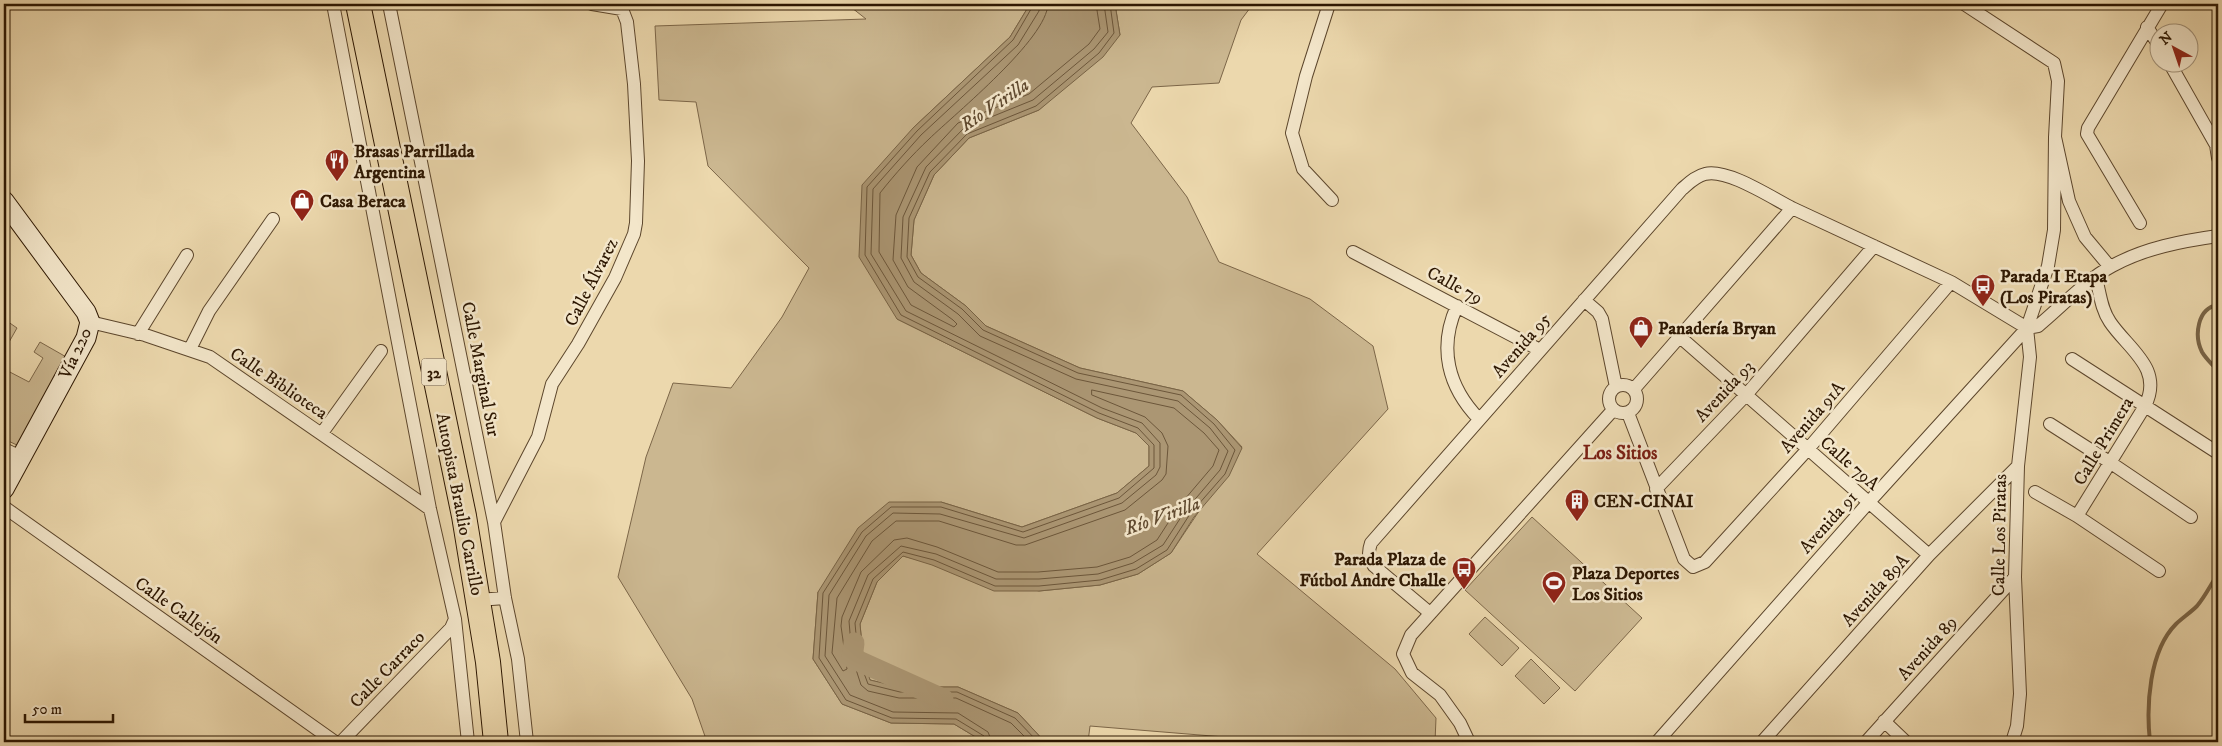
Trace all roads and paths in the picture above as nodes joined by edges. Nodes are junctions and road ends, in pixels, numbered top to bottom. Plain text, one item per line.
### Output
1 (333, 4) edge
2 (358, 4) edge
3 (389, 4) edge
4 (592, 4) edge
5 (1329, 4) edge
6 (1964, 4) edge
7 (2162, 4) edge
8 (2147, 27) junction
9 (2150, 32) edge
10 (2175, 72) edge
11 (2055, 137) junction
12 (2218, 158) edge
13 (1332, 200) dead end
14 (4, 202) edge
15 (1792, 208) junction
16 (273, 220) dead end
17 (2140, 223) dead end
18 (2218, 236) edge
19 (1874, 246) junction
20 (1353, 252) dead end
21 (187, 255) dead end
22 (2110, 267) junction
23 (2096, 278) junction
24 (1951, 282) junction
25 (1584, 300) junction
26 (1457, 306) junction
27 (90, 322) junction
28 (2027, 328) junction
29 (138, 334) junction
30 (1680, 337) junction
31 (190, 349) junction
32 (1540, 350) junction
33 (381, 351) dead end
34 (2072, 359) dead end
35 (1616, 387) junction
36 (1634, 389) junction
37 (1746, 395) junction
38 (2145, 406) junction
39 (1613, 410) junction
40 (1628, 413) junction
41 (1479, 419) junction
42 (2050, 424) dead end
43 (322, 433) junction
44 (4, 449) edge
45 (1808, 449) junction
46 (2218, 453) edge
47 (21, 457) junction
48 (2111, 463) junction
49 (2018, 466) junction
50 (4, 489) edge
51 (1656, 489) junction
52 (2035, 492) dead end
53 (1869, 502) junction
54 (4, 507) edge
55 (430, 509) junction
56 (2077, 516) junction
57 (2192, 516) dead end
58 (494, 522) junction
59 (1930, 556) junction
60 (2159, 571) dead end
61 (2015, 577) junction
62 (505, 598) junction
63 (478, 600) junction
64 (1430, 613) junction
65 (455, 619) junction
66 (1884, 721) junction
67 (335, 742) edge
68 (341, 742) edge
69 (468, 742) edge
70 (496, 742) edge
71 (527, 742) edge
72 (1469, 742) edge
73 (1657, 742) edge
74 (1762, 742) edge
75 (1866, 742) edge
76 (1906, 742) edge
77 (2012, 742) edge

1 - 55 street
2 - 63 highway, Autopista Braulio Carrillo / 32
3 - 58 street, Calle Marginal Sur
4 - 58 street, Calle Álvarez
5 - 13 street
6 - 11 street
7 - 8 street
8 - 9 street
8 - 17 street
10 - 12 street
11 - 22 street
11 - 28 street
14 - 27 main road, Vía 220
15 - 19 street, Avenida 95
15 - 25 street, Avenida 95
15 - 30 street
16 - 31 street
18 - 22 street
19 - 24 street, Avenida 95
19 - 37 street, Avenida 93
20 - 26 street, Calle 79
21 - 29 street
22 - 23 street
23 - 28 street
23 - 38 street, Calle Primera
24 - 28 street, Avenida 95
24 - 45 street, Avenida 91A
25 - 32 street, Avenida 95
25 - 35 street
26 - 32 street, Calle 79
26 - 41 street
27 - 29 street, Calle Biblioteca
27 - 47 main road, Vía 220
28 - 49 street, Calle Los Piratas
28 - 53 street, Avenida 91
29 - 31 street, Calle Biblioteca
30 - 36 street
30 - 37 street, Calle 79A
31 - 43 street, Calle Biblioteca
32 - 41 street, Avenida 95
33 - 43 street
34 - 38 street
35 - 36 street
35 - 39 street
36 - 40 street
37 - 45 street, Calle 79A
37 - 51 street, Avenida 93
38 - 46 street
38 - 48 street, Calle Primera
39 - 40 street
39 - 64 street
40 - 51 street
41 - 64 street, Avenida 95
42 - 48 street
43 - 55 street, Calle Biblioteca
44 - 47 street
45 - 51 street, Avenida 91A
45 - 53 street, Calle 79A
47 - 50 main road, Vía 220
48 - 56 street, Calle Primera
48 - 57 street
49 - 59 street, Avenida 89A
49 - 61 street, Calle Los Piratas
52 - 56 street
53 - 59 street, Calle 79A
53 - 73 street, Avenida 91
54 - 67 street, Calle Callejón
55 - 65 street
56 - 60 street
58 - 62 street, Calle Marginal Sur
59 - 74 street, Avenida 89A
61 - 66 street, Avenida 89
61 - 77 street, Calle Los Piratas
62 - 63 street
62 - 71 street, Calle Marginal Sur
63 - 70 highway, Autopista Braulio Carrillo / 32
64 - 72 street
65 - 68 street, Calle Carraco
65 - 69 street
66 - 75 street, Avenida 89
66 - 76 street

